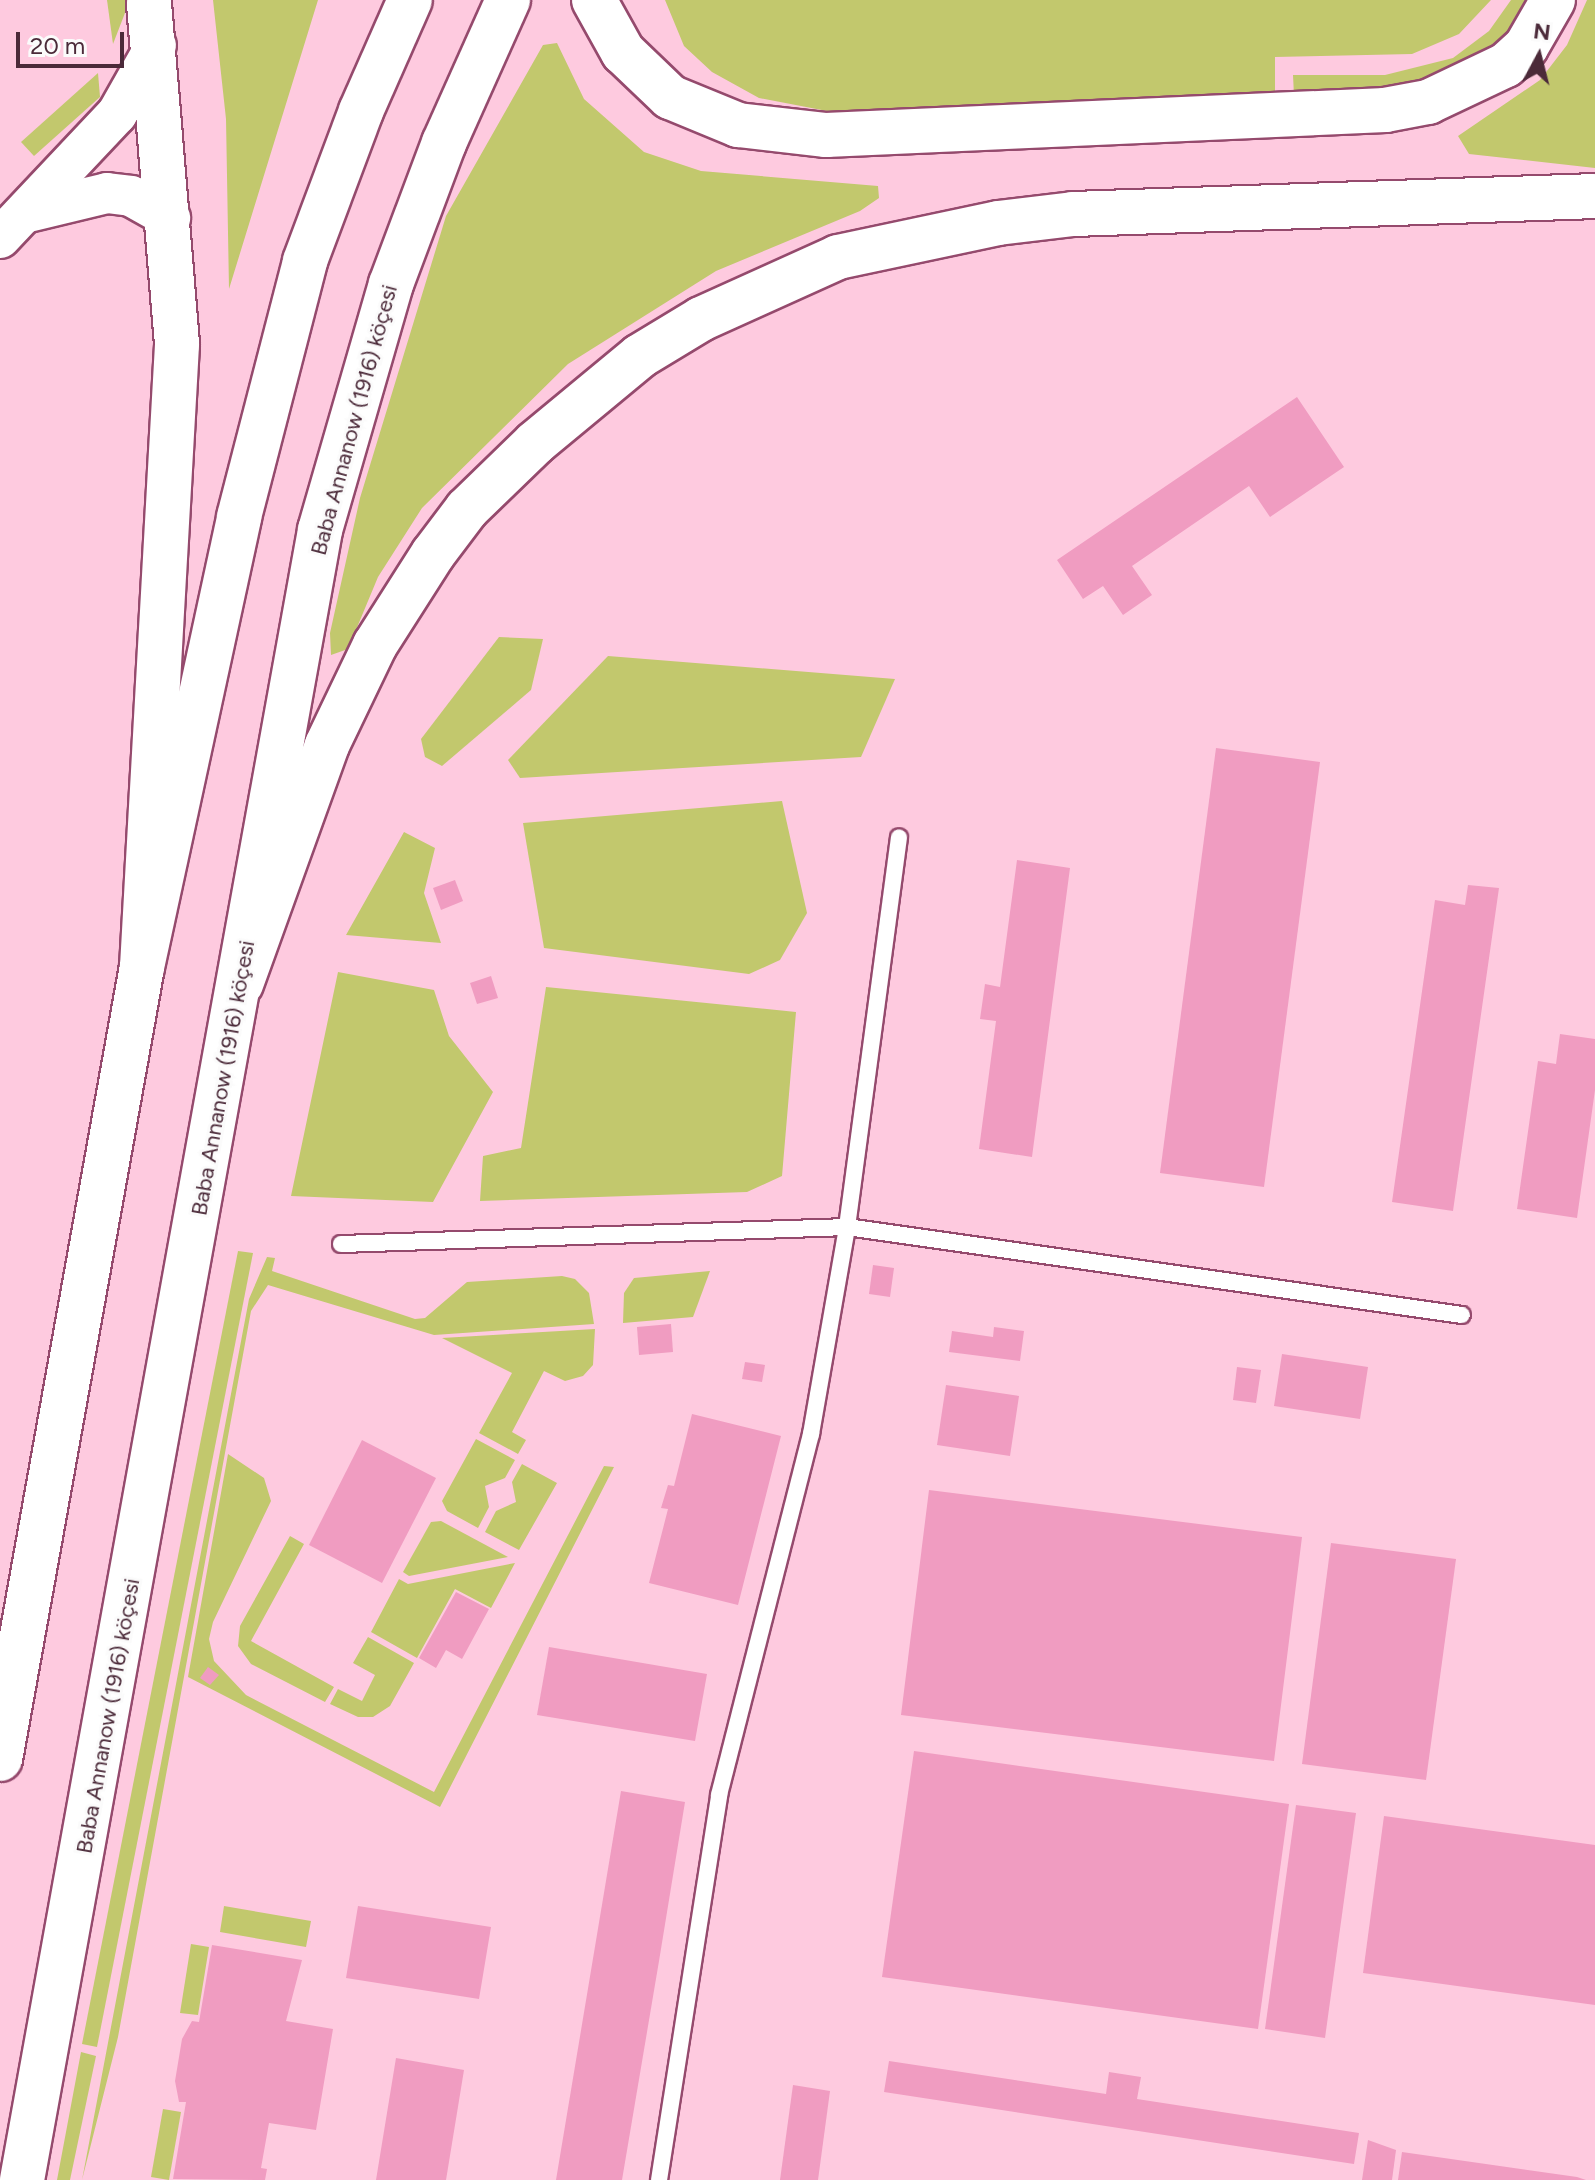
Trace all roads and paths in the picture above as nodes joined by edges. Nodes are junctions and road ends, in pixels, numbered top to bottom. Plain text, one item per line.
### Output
1 (149, 0) edge
2 (410, 0) edge
3 (508, 0) edge
4 (594, 0) edge
5 (1553, 0) edge
6 (156, 45) junction
7 (1595, 196) edge
8 (170, 218) junction
9 (14, 225) edge
10 (899, 837) dead end
11 (142, 967) junction
12 (241, 984) junction
13 (847, 1227) junction
14 (341, 1244) dead end
15 (1462, 1315) dead end
16 (0, 1759) edge
17 (22, 2180) edge
18 (659, 2180) edge

1 - 6 main road
2 - 11 main road
3 - 12 main road, Baba Annanow (1916) köçesi
4 - 5 main road
6 - 8 main road
6 - 9 street
7 - 12 main road
8 - 9 street
8 - 11 main road
10 - 13 lane
11 - 16 main road
12 - 17 main road, Baba Annanow (1916) köçesi
13 - 14 lane
13 - 15 lane
13 - 18 lane

